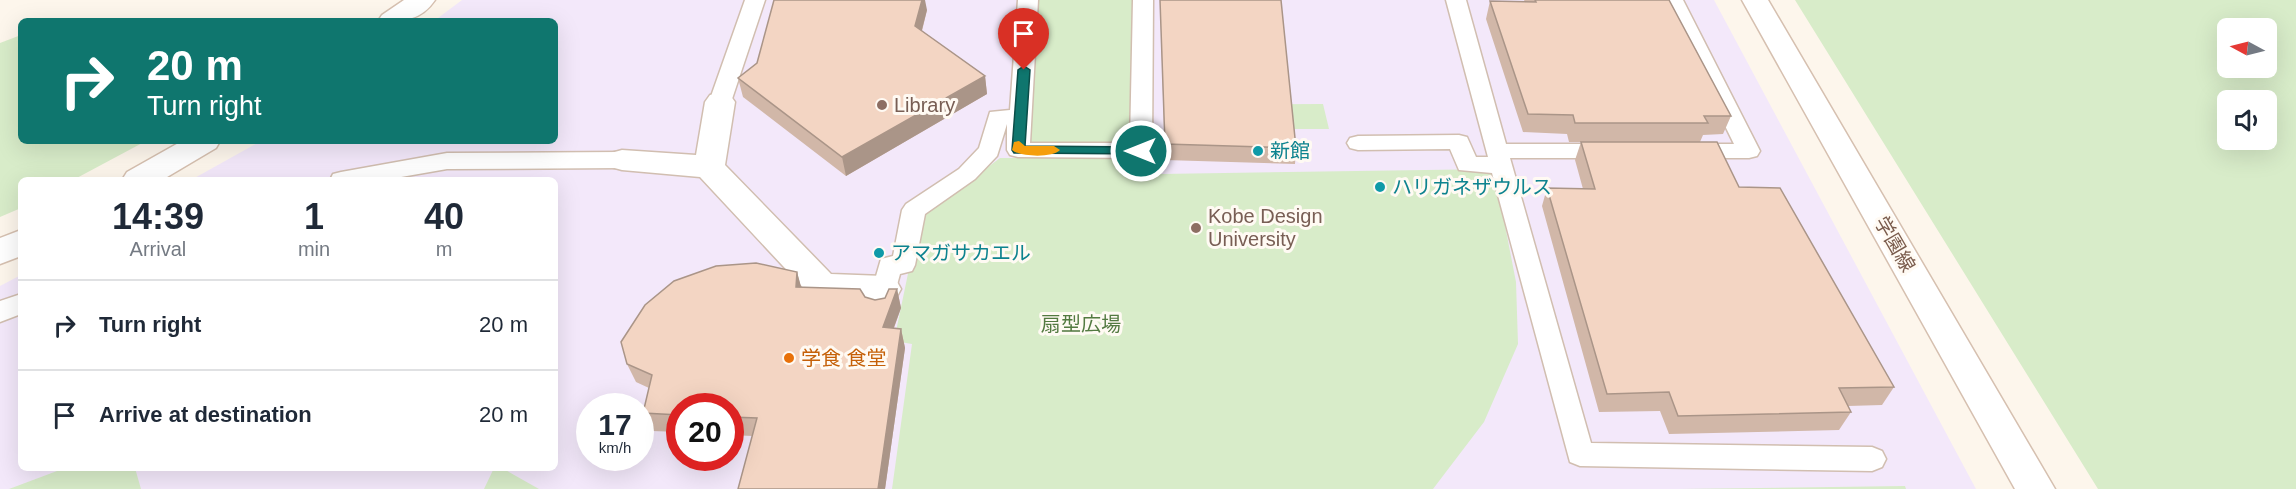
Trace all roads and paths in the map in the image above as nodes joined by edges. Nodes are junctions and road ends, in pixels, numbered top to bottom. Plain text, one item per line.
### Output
1 (422, 0) edge
2 (755, 0) edge
3 (1028, 0) edge
4 (1143, 0) edge
5 (1456, 0) edge
6 (1673, 0) edge
7 (1755, 0) edge
8 (396, 18) edge
9 (720, 102) joint
10 (1021, 117) junction
11 (1358, 143) dead end
12 (200, 144) edge
13 (1637, 151) edge
14 (1672, 151) edge
15 (1499, 158) junction
16 (622, 160) joint
17 (709, 167) junction
18 (143, 177) edge
19 (358, 177) edge
20 (18, 243) edge
21 (0, 252) edge
22 (882, 298) joint
23 (18, 304) edge
24 (0, 312) edge
25 (1872, 459) dead end
26 (2035, 489) edge

1 - 8 street
2 - 9 lane
3 - 10 lane
4 - 10 lane
5 - 15 lane
6 - 14 lane
7 - 26 street, 学園線
9 - 17 street
10 - 22 lane
11 - 15 lane
12 - 18 street
13 - 15 lane
15 - 25 lane
16 - 17 street
16 - 19 lane
17 - 22 street
20 - 21 street
23 - 24 lane

